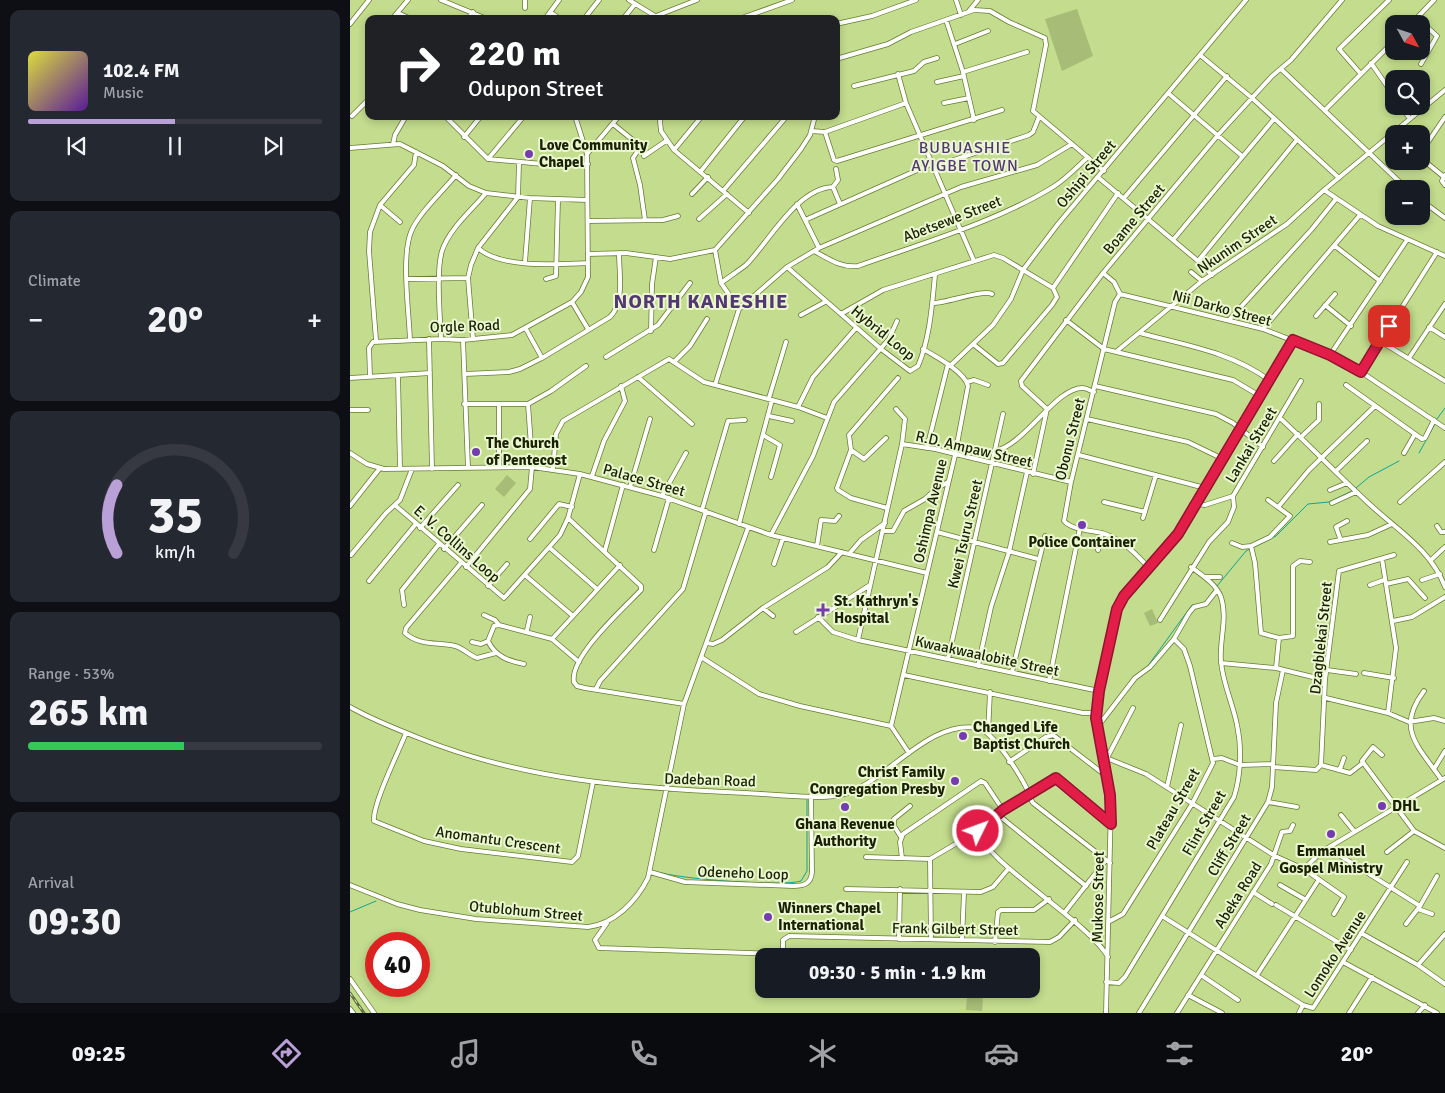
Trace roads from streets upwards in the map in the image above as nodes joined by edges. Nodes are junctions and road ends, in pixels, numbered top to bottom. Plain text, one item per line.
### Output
1 (369, 0) edge
2 (408, 0) edge
3 (441, 0) edge
4 (525, 0) edge
5 (559, 0) edge
6 (599, 0) edge
7 (628, 0) edge
8 (697, 0) edge
9 (792, 0) edge
10 (916, 0) edge
11 (956, 0) edge
12 (978, 0) edge
13 (1246, 0) edge
14 (1342, 0) edge
15 (1389, 0) edge
16 (1434, 0) edge
17 (635, 4) junction
18 (526, 8) dead end
19 (969, 11) junction
20 (398, 12) junction
21 (473, 12) junction
22 (550, 12) junction
23 (395, 15) edge
24 (404, 15) edge
25 (471, 15) edge
26 (479, 15) edge
27 (548, 15) edge
28 (554, 15) edge
29 (587, 15) edge
30 (625, 15) edge
31 (652, 15) edge
32 (660, 15) edge
33 (750, 15) edge
34 (1420, 15) edge
35 (960, 16) junction
36 (946, 20) junction
37 (840, 23) edge
38 (350, 24) edge
39 (1430, 30) edge
40 (988, 31) dead end
41 (955, 44) junction
42 (1430, 48) edge
43 (1385, 50) edge
44 (1027, 52) dead end
45 (1200, 55) junction
46 (840, 57) edge
47 (937, 58) dead end
48 (1423, 60) edge
49 (1371, 64) junction
50 (1421, 64) dead end
51 (1281, 69) junction
52 (1360, 73) junction
53 (898, 74) junction
54 (963, 74) junction
55 (1226, 76) junction
56 (936, 82) dead end
57 (1385, 84) edge
58 (854, 86) dead end
59 (1445, 90) edge
60 (1168, 93) junction
61 (969, 98) junction
62 (1252, 98) junction
63 (365, 103) edge
64 (906, 103) junction
65 (944, 103) dead end
66 (1002, 110) dead end
67 (1326, 110) junction
68 (1194, 114) junction
69 (1407, 115) edge
70 (352, 116) dead end
71 (1039, 117) junction
72 (1445, 117) edge
73 (1274, 119) junction
74 (1410, 119) junction
75 (404, 120) edge
76 (449, 120) edge
77 (478, 120) edge
78 (521, 120) edge
79 (577, 120) edge
80 (616, 120) edge
81 (661, 120) edge
82 (699, 120) edge
83 (742, 120) edge
84 (784, 120) edge
85 (814, 120) edge
86 (974, 120) junction
87 (613, 124) junction
88 (1403, 125) edge
89 (811, 131) junction
90 (825, 132) junction
91 (920, 135) junction
92 (1218, 135) junction
93 (464, 136) junction
94 (1430, 139) edge
95 (1296, 140) junction
96 (1385, 140) edge
97 (666, 141) junction
98 (393, 144) junction
99 (1072, 144) junction
100 (350, 148) edge
101 (674, 150) junction
102 (416, 152) junction
103 (1370, 152) junction
104 (587, 154) junction
105 (644, 156) dead end
106 (1242, 156) junction
107 (1088, 157) junction
108 (488, 159) junction
109 (519, 163) junction
110 (588, 164) junction
111 (1430, 165) edge
112 (932, 166) junction
113 (836, 169) dead end
114 (701, 171) junction
115 (1104, 171) junction
116 (456, 175) junction
117 (1444, 176) edge
118 (708, 177) junction
119 (1099, 178) junction
120 (1339, 178) junction
121 (1398, 180) edge
122 (1445, 185) edge
123 (833, 187) junction
124 (1324, 190) junction
125 (486, 192) junction
126 (725, 192) junction
127 (1118, 193) junction
128 (692, 194) dead end
129 (945, 194) junction
130 (518, 197) junction
131 (530, 198) junction
132 (1124, 198) junction
133 (1336, 199) junction
134 (558, 200) junction
135 (587, 200) junction
136 (797, 204) junction
137 (840, 204) junction
138 (380, 205) junction
139 (1430, 207) edge
140 (749, 213) junction
141 (1360, 215) junction
142 (678, 216) dead end
143 (1149, 218) junction
144 (1445, 218) edge
145 (645, 220) junction
146 (699, 220) dead end
147 (805, 220) junction
148 (588, 221) junction
149 (400, 222) dead end
150 (962, 229) junction
151 (1173, 240) junction
152 (1407, 240) junction
153 (1335, 246) junction
154 (478, 248) junction
155 (715, 250) junction
156 (817, 250) junction
157 (1437, 252) junction
158 (619, 253) junction
159 (588, 254) junction
160 (1445, 256) edge
161 (656, 258) junction
162 (974, 260) junction
163 (1198, 261) junction
164 (525, 262) junction
165 (588, 263) junction
166 (555, 264) junction
167 (787, 267) junction
168 (1023, 270) junction
169 (1191, 272) dead end
170 (1103, 273) junction
171 (935, 275) junction
172 (1212, 275) junction
173 (468, 278) junction
174 (408, 279) junction
175 (441, 279) junction
176 (546, 279) dead end
177 (1202, 281) junction
178 (1380, 281) junction
179 (690, 283) dead end
180 (721, 283) junction
181 (1053, 288) junction
182 (992, 294) dead end
183 (1120, 294) junction
184 (1334, 294) dead end
185 (572, 302) junction
186 (826, 302) junction
187 (933, 303) junction
188 (1445, 304) edge
189 (1325, 306) junction
190 (1174, 307) junction
191 (739, 309) junction
192 (841, 314) junction
193 (801, 315) dead end
194 (1316, 316) dead end
195 (707, 319) dead end
196 (1066, 320) junction
197 (1229, 320) junction
198 (897, 321) dead end
199 (1351, 326) junction
200 (1429, 327) junction
201 (856, 328) junction
202 (526, 329) junction
203 (588, 329) junction
204 (1262, 329) junction
205 (652, 331) junction
206 (1140, 333) junction
207 (1445, 338) edge
208 (429, 339) junction
209 (441, 339) junction
210 (473, 339) junction
211 (376, 340) junction
212 (410, 340) junction
213 (463, 340) junction
214 (1293, 340) junction
215 (1380, 340) junction
216 (786, 342) dead end
217 (973, 344) junction
218 (881, 349) junction
219 (923, 349) junction
220 (1104, 349) junction
221 (1117, 351) junction
222 (1330, 355) junction
223 (606, 357) dead end
224 (542, 358) junction
225 (1409, 358) junction
226 (674, 362) junction
227 (949, 365) junction
228 (586, 366) dead end
229 (1361, 372) junction
230 (430, 373) junction
231 (398, 374) junction
232 (465, 374) junction
233 (370, 376) junction
234 (638, 377) junction
235 (350, 378) edge
236 (898, 378) dead end
237 (966, 380) junction
238 (1269, 380) junction
239 (1301, 381) dead end
240 (1445, 381) edge
241 (714, 385) junction
242 (621, 386) junction
243 (988, 386) dead end
244 (1095, 386) junction
245 (1346, 386) dead end
246 (1094, 392) junction
247 (1260, 396) junction
248 (771, 399) junction
249 (464, 404) junction
250 (528, 404) junction
251 (1319, 404) dead end
252 (499, 405) junction
253 (1376, 406) junction
254 (798, 407) junction
255 (896, 409) dead end
256 (1047, 409) junction
257 (350, 410) edge
258 (368, 410) dead end
259 (1003, 414) dead end
260 (769, 416) junction
261 (828, 418) junction
262 (1280, 418) junction
263 (650, 419) dead end
264 (1087, 419) junction
265 (745, 420) dead end
266 (792, 421) dead end
267 (1436, 421) junction
268 (692, 424) dead end
269 (1445, 428) edge
270 (1241, 429) junction
271 (1416, 434) junction
272 (763, 435) junction
273 (1299, 436) junction
274 (886, 438) dead end
275 (1367, 441) dead end
276 (902, 444) junction
277 (531, 446) dead end
278 (1263, 447) junction
279 (927, 448) junction
280 (851, 450) junction
281 (995, 451) junction
282 (350, 453) edge
283 (686, 453) dead end
284 (1404, 453) dead end
285 (955, 454) junction
286 (1079, 455) junction
287 (1322, 458) junction
288 (1222, 459) junction
289 (1274, 462) dead end
290 (1445, 462) edge
291 (993, 463) junction
292 (499, 467) junction
293 (532, 467) junction
294 (380, 468) junction
295 (468, 468) junction
296 (400, 469) junction
297 (412, 469) junction
298 (432, 469) junction
299 (553, 469) junction
300 (1336, 471) junction
301 (1027, 472) junction
302 (580, 474) junction
303 (1033, 474) junction
304 (1156, 475) junction
305 (592, 476) junction
306 (771, 477) dead end
307 (948, 482) junction
308 (1071, 482) junction
309 (1347, 483) junction
310 (458, 485) dead end
311 (623, 485) junction
312 (630, 487) junction
313 (1205, 488) junction
314 (1330, 490) dead end
315 (1356, 492) junction
316 (662, 496) junction
317 (1233, 496) junction
318 (669, 498) junction
319 (1268, 500) dead end
320 (1104, 502) dead end
321 (1400, 502) dead end
322 (1332, 503) dead end
323 (1196, 504) junction
324 (482, 505) dead end
325 (350, 506) edge
326 (396, 506) junction
327 (1279, 506) junction
328 (572, 507) junction
329 (887, 508) junction
330 (704, 511) junction
331 (1145, 512) junction
332 (839, 516) dead end
333 (568, 518) junction
334 (1144, 518) dead end
335 (1347, 521) dead end
336 (885, 523) junction
337 (416, 524) junction
338 (739, 524) junction
339 (1392, 524) junction
340 (1437, 526) dead end
341 (420, 528) junction
342 (748, 528) junction
343 (1080, 528) junction
344 (883, 531) junction
345 (937, 532) junction
346 (1445, 532) edge
347 (1102, 533) junction
348 (771, 535) junction
349 (1045, 536) dead end
350 (783, 538) junction
351 (1340, 538) junction
352 (530, 539) dead end
353 (974, 542) junction
354 (1330, 542) dead end
355 (1232, 543) dead end
356 (438, 544) junction
357 (817, 546) junction
358 (1445, 547) edge
359 (550, 548) junction
360 (1252, 548) junction
361 (444, 549) junction
362 (605, 550) junction
363 (654, 550) dead end
364 (1098, 550) dead end
365 (842, 552) junction
366 (1009, 552) junction
367 (351, 554) dead end
368 (849, 554) junction
369 (1394, 555) dead end
370 (1038, 559) junction
371 (1382, 560) junction
372 (1431, 560) junction
373 (876, 561) junction
374 (1310, 562) dead end
375 (461, 563) junction
376 (507, 564) dead end
377 (774, 564) dead end
378 (620, 565) junction
379 (466, 567) junction
380 (1150, 568) junction
381 (1192, 568) junction
382 (927, 573) junction
383 (1440, 574) junction
384 (526, 576) junction
385 (1205, 577) junction
386 (1220, 577) dead end
387 (1422, 580) dead end
388 (369, 581) dead end
389 (1385, 582) junction
390 (870, 585) junction
391 (1370, 585) dead end
392 (488, 586) junction
393 (1445, 587) edge
394 (597, 589) junction
395 (1217, 590) junction
396 (1445, 597) edge
397 (1425, 598) dead end
398 (404, 606) dead end
399 (764, 608) junction
400 (484, 615) dead end
401 (573, 616) junction
402 (773, 616) dead end
403 (530, 617) dead end
404 (818, 617) junction
405 (1160, 620) dead end
406 (1393, 621) junction
407 (499, 624) junction
408 (527, 630) junction
409 (796, 632) dead end
410 (1279, 638) junction
411 (552, 639) junction
412 (1174, 639) junction
413 (858, 640) junction
414 (488, 641) junction
415 (472, 642) dead end
416 (706, 643) junction
417 (909, 651) junction
418 (496, 653) junction
419 (702, 657) junction
420 (948, 659) junction
421 (579, 662) junction
422 (1221, 663) junction
423 (524, 664) dead end
424 (978, 666) junction
425 (1276, 668) junction
426 (1283, 670) junction
427 (1327, 670) junction
428 (1012, 672) junction
429 (1364, 673) dead end
430 (1356, 674) dead end
431 (904, 675) junction
432 (1394, 678) junction
433 (1325, 680) junction
434 (1049, 681) junction
435 (596, 689) junction
436 (1099, 691) junction
437 (1424, 691) dead end
438 (990, 692) junction
439 (1326, 698) junction
440 (684, 704) junction
441 (350, 707) edge
442 (1133, 708) dead end
443 (1096, 713) junction
444 (1388, 713) junction
445 (1102, 721) dead end
446 (1445, 721) edge
447 (1409, 722) junction
448 (1181, 725) dead end
449 (891, 726) junction
450 (406, 733) junction
451 (988, 733) junction
452 (1101, 752) junction
453 (1445, 752) edge
454 (909, 753) junction
455 (1382, 755) dead end
456 (1107, 758) junction
457 (1344, 758) dead end
458 (1213, 759) junction
459 (1010, 762) junction
460 (1363, 763) junction
461 (1240, 765) junction
462 (1273, 765) junction
463 (1321, 765) junction
464 (1340, 769) junction
465 (1434, 769) junction
466 (1105, 775) junction
467 (1443, 778) edge
468 (593, 782) junction
469 (1167, 787) junction
470 (667, 790) junction
471 (1029, 794) junction
472 (810, 796) junction
473 (1268, 802) junction
474 (1192, 804) junction
475 (910, 806) dead end
476 (1297, 807) dead end
477 (1396, 807) junction
478 (1003, 810) junction
479 (997, 814) junction
480 (1341, 816) dead end
481 (1219, 822) junction
482 (1111, 824) junction
483 (1293, 825) dead end
484 (979, 830) junction
485 (1354, 831) junction
486 (1414, 831) junction
487 (901, 837) junction
488 (1247, 838) junction
489 (1328, 848) junction
490 (1445, 848) edge
491 (1387, 852) dead end
492 (1276, 856) junction
493 (866, 857) dead end
494 (902, 858) junction
495 (930, 859) junction
496 (1106, 860) junction
497 (1407, 862) dead end
498 (1110, 863) junction
499 (1009, 868) junction
500 (1304, 869) junction
501 (650, 872) junction
502 (1436, 876) dead end
503 (1318, 881) junction
504 (350, 885) edge
505 (1280, 885) dead end
506 (1086, 886) junction
507 (900, 888) junction
508 (1390, 888) junction
509 (846, 889) dead end
510 (931, 891) junction
511 (964, 892) junction
512 (1253, 892) junction
513 (1049, 899) junction
514 (1306, 900) junction
515 (1419, 908) junction
516 (1065, 912) junction
517 (1334, 914) dead end
518 (1432, 914) dead end
519 (1162, 916) junction
520 (1295, 917) junction
521 (1075, 920) junction
522 (1110, 921) junction
523 (608, 922) junction
524 (1406, 924) dead end
525 (1189, 932) junction
526 (1361, 933) junction
527 (1445, 934) edge
528 (899, 939) junction
529 (931, 939) junction
530 (962, 940) junction
531 (995, 942) junction
532 (1217, 949) junction
533 (1351, 950) junction
534 (1108, 957) junction
535 (1343, 962) junction
536 (1418, 965) junction
537 (1257, 975) junction
538 (1200, 976) junction
539 (1372, 977) junction
540 (350, 979) edge
541 (1106, 982) junction
542 (1445, 982) edge
543 (1188, 996) junction
544 (1238, 1000) dead end
545 (1303, 1004) junction
546 (1425, 1005) junction
547 (350, 1009) edge
548 (353, 1013) edge
549 (374, 1013) edge
550 (1106, 1013) edge
551 (1139, 1013) edge
552 (1177, 1013) edge
553 (1222, 1013) edge
554 (1299, 1013) edge
555 (1349, 1013) edge
556 (1418, 1013) edge
557 (1436, 1013) edge

1 - 38 street
2 - 20 street
3 - 21 street
4 - 18 street
5 - 22 street
6 - 29 street
7 - 17 street
8 - 32 street
9 - 33 street
10 - 37 street
11 - 35 street
12 - 19 street
13 - 45 street, Oshipi Street
14 - 51 street, Boame Street
15 - 52 street
16 - 34 street
17 - 30 street
17 - 31 street
19 - 35 street
19 - 71 street
20 - 23 street
20 - 24 street
21 - 25 street
21 - 26 street
22 - 27 street
22 - 28 street
35 - 36 street
36 - 41 street
36 - 46 street
39 - 42 street
40 - 41 street
41 - 54 street
43 - 49 street
44 - 54 street
45 - 55 street
45 - 60 street, Oshipi Street
47 - 53 street
48 - 50 street
49 - 52 street
49 - 57 street
51 - 62 street, Boame Street
51 - 67 street
52 - 67 street
53 - 58 street
53 - 64 street
54 - 56 street
54 - 61 street
55 - 62 street
55 - 68 street
59 - 74 street, Nkunim Street
60 - 68 street
60 - 115 street, Oshipi Street
61 - 65 street
61 - 86 street
62 - 73 street
62 - 92 street, Boame Street
63 - 70 street
64 - 90 street
64 - 91 street
66 - 86 street
67 - 103 street
68 - 92 street
68 - 132 street
69 - 74 street
71 - 99 street
71 - 112 street
72 - 94 street
73 - 95 street
73 - 106 street
74 - 88 street, Nkunim Street
75 - 98 street
76 - 93 street
77 - 93 street
78 - 108 street
79 - 104 street, Orgle Road
80 - 87 street
81 - 97 street
82 - 101 street
83 - 114 street
84 - 126 street
85 - 89 street
86 - 91 street
87 - 104 street
87 - 145 street
89 - 90 street
89 - 140 street
90 - 91 street
91 - 112 street
92 - 106 street
92 - 143 street, Boame Street
93 - 108 street
95 - 120 street
95 - 163 street
96 - 103 street, Nkunim Street
97 - 101 street
97 - 105 street
98 - 100 street
98 - 102 street
99 - 107 street
99 - 129 street
101 - 114 street
102 - 116 street
102 - 138 street
103 - 120 street, Nkunim Street
103 - 121 street
104 - 110 street, Orgle Road
106 - 151 street
107 - 115 street
107 - 150 street, Abetsewe Street
108 - 109 street
109 - 110 street
109 - 130 street
110 - 135 street, Orgle Road
111 - 117 street
112 - 129 street
112 - 137 street
113 - 123 street
114 - 118 street
115 - 119 street, Oshipi Street
116 - 125 street
116 - 174 street
117 - 122 street
118 - 126 street
118 - 128 street
119 - 127 street
119 - 168 street, Oshipi Street
120 - 124 street, Nkunim Street
123 - 136 street
123 - 137 street
124 - 133 street
124 - 172 street, Nkunim Street
125 - 130 street
125 - 175 street
126 - 140 street
126 - 146 street
127 - 132 street
127 - 181 street
129 - 150 street
129 - 156 street
130 - 131 street
130 - 154 street
131 - 134 street
131 - 164 street
132 - 143 street
133 - 141 street
133 - 197 street
134 - 135 street
134 - 166 street
135 - 148 street, Orgle Road
136 - 147 street
136 - 180 street
137 - 147 street
138 - 149 street
138 - 211 street
139 - 144 street
140 - 155 street
141 - 152 street
141 - 153 street
142 - 145 street
143 - 151 street
143 - 170 street, Boame Street
145 - 148 street
147 - 156 street
148 - 159 street, Orgle Road
150 - 156 street, Abetsewe Street
150 - 162 street
151 - 163 street
152 - 157 street
152 - 178 street
153 - 178 street
153 - 204 street
154 - 164 street
154 - 173 street
155 - 161 street
155 - 180 street
156 - 167 street
157 - 160 street
157 - 215 street
158 - 159 street
158 - 161 street
158 - 203 street
159 - 165 street, Orgle Road
161 - 205 street
162 - 168 street
162 - 171 street
163 - 172 street
164 - 166 street
165 - 166 street
165 - 185 street, Orgle Road
166 - 176 street
167 - 186 street, Hybrid Loop
167 - 191 street
168 - 181 street
168 - 217 street, Oshipi Street
169 - 177 street
170 - 183 street
170 - 196 street, Boame Street
171 - 187 street, Hybrid Loop
171 - 192 street
172 - 177 street, Nkunim Street
173 - 175 street
173 - 210 street
174 - 175 street
174 - 212 street
175 - 209 street
177 - 190 street, Nkunim Street
178 - 199 street
179 - 205 street
180 - 191 street
181 - 217 street
182 - 187 street
183 - 190 street, Nii Darko Street
183 - 220 street, Obonu Street
184 - 189 street
185 - 202 street, Orgle Road
185 - 203 street
186 - 192 street, Hybrid Loop
186 - 193 street
187 - 219 street, Hybrid Loop
188 - 200 street
189 - 194 street
189 - 199 street
190 - 197 street, Nii Darko Street
190 - 206 street, Nkunim Street
191 - 241 street
192 - 201 street, Hybrid Loop
195 - 226 street
196 - 220 street
196 - 256 street, Boame Street
197 - 204 street, Nii Darko Street
198 - 218 street
199 - 222 street
200 - 207 street
200 - 225 street
201 - 218 street, Hybrid Loop
201 - 254 street
202 - 210 street, Orgle Road
202 - 224 street
203 - 224 street
204 - 214 street, Nii Darko Street
205 - 223 street
206 - 221 street, Nkunim Street
206 - 238 street
208 - 209 street, Orgle Road
208 - 212 street, Orgle Road
208 - 230 street
209 - 213 street, Orgle Road
210 - 213 street, Orgle Road
211 - 212 street, Orgle Road
211 - 233 street
213 - 232 street
214 - 222 street, Nii Darko Street
214 - 238 street, Mukose Street
215 - 225 street
215 - 229 street
216 - 248 street
217 - 227 street, Oshipi Street
218 - 219 street, Hybrid Loop
218 - 261 street
219 - 227 street
220 - 221 street
220 - 244 street, Obonu Street
221 - 247 street
222 - 229 street, Nii Darko Street
224 - 232 street
225 - 240 street
226 - 234 street
226 - 241 street
227 - 237 street
227 - 279 street
228 - 250 street
229 - 267 street, Nii Darko Street
230 - 231 street
230 - 298 street
231 - 233 street
231 - 296 street
232 - 249 street
233 - 235 street
234 - 242 street
234 - 268 street
236 - 280 street
237 - 243 street
237 - 285 street, Oshimpa Avenue
238 - 247 street, Mukose Street
239 - 262 street, Lankai Street
241 - 248 street
242 - 299 street
242 - 305 street
244 - 246 street, Obonu Street
244 - 270 street
245 - 253 street
246 - 256 street
246 - 264 street, Obonu Street
247 - 270 street, Mukose Street
248 - 254 street
248 - 260 street
249 - 252 street
249 - 295 street
250 - 252 street
250 - 277 street
251 - 273 street
252 - 292 street
253 - 271 street
253 - 287 street
254 - 261 street
255 - 276 street
256 - 281 street
256 - 303 street
257 - 258 street
259 - 281 street, Kwei Tsuru Street
260 - 266 street
260 - 272 street
261 - 348 street
262 - 273 street
262 - 278 street, Lankai Street
263 - 312 street
264 - 286 street, Obonu Street
264 - 288 street
265 - 330 street
267 - 269 street, Nii Darko Street
267 - 271 street
270 - 278 street
270 - 288 street, Mukose Street
271 - 284 street
272 - 306 street
272 - 338 street
273 - 287 street
273 - 289 street
274 - 280 street
275 - 300 street
276 - 279 street, R.D. Ampaw Street
276 - 329 street
278 - 317 street, Lankai Street
279 - 285 street, R.D. Ampaw Street
280 - 329 street
281 - 291 street, Kwei Tsuru Street
282 - 294 street, Palace Street
283 - 316 street
285 - 291 street, R.D. Ampaw Street
285 - 307 street, Oshimpa Avenue
286 - 304 street
286 - 308 street, Obonu Street
287 - 300 street
287 - 327 street
288 - 313 street, Mukose Street
290 - 321 street
291 - 301 street, R.D. Ampaw Street
291 - 353 street, Kwei Tsuru Street
292 - 293 street, Palace Street
292 - 295 street, Palace Street
293 - 299 street, Palace Street
293 - 379 street
294 - 296 street, Palace Street
294 - 325 street
295 - 298 street, Palace Street
296 - 297 street, Palace Street
297 - 298 street, Palace Street
297 - 326 street
299 - 302 street, Palace Street
300 - 309 street
301 - 303 street, R.D. Ampaw Street
301 - 366 street
302 - 305 street, Palace Street
302 - 328 street, E. V. Collins Loop
303 - 308 street, R.D. Ampaw Street
304 - 313 street
304 - 331 street
305 - 311 street, Palace Street
307 - 344 street
307 - 345 street, Oshimpa Avenue
308 - 343 street, Obonu Street
309 - 314 street
309 - 315 street
310 - 341 street
311 - 312 street, Palace Street
311 - 362 street
312 - 316 street, Palace Street
313 - 323 street, Mukose Street
315 - 322 street
315 - 339 street
316 - 318 street, Palace Street
317 - 323 street
317 - 381 street, Lankai Street
318 - 330 street, Palace Street
318 - 363 street
319 - 327 street
320 - 331 street
323 - 380 street, Mukose Street
324 - 361 street
326 - 337 street, E. V. Collins Loop
326 - 367 street
327 - 360 street
328 - 333 street, E. V. Collins Loop
328 - 352 street
329 - 336 street
330 - 338 street, Palace Street
330 - 435 street
331 - 334 street
332 - 357 street
333 - 359 street, E. V. Collins Loop
333 - 362 street
335 - 351 street
336 - 344 street
336 - 368 street
337 - 341 street, E. V. Collins Loop
337 - 388 street
338 - 342 street, Palace Street
339 - 351 street
339 - 372 street
340 - 346 street
341 - 356 street, E. V. Collins Loop
342 - 348 street, Palace Street
342 - 416 street
343 - 347 street
343 - 434 street
344 - 373 street
345 - 353 street
345 - 382 street, Oshimpa Avenue
347 - 364 street
347 - 380 street
348 - 350 street, Palace Street
349 - 370 street
350 - 357 street, Palace Street
350 - 377 street
351 - 354 street
353 - 366 street
353 - 420 street, Kwei Tsuru Street
355 - 360 street
356 - 361 street, E. V. Collins Loop
356 - 398 street
357 - 365 street, Palace Street
358 - 372 street
359 - 384 street, E. V. Collins Loop
359 - 394 street
360 - 410 street
361 - 375 street, E. V. Collins Loop
362 - 378 street
365 - 368 street, Palace Street
365 - 399 street
366 - 370 street
366 - 424 street
368 - 373 street, Palace Street
369 - 371 street, Dzagblekai Street
370 - 428 street
371 - 389 street
371 - 427 street, Dzagblekai Street
372 - 383 street
373 - 382 street, Palace Street
373 - 390 street
374 - 410 street
375 - 379 street, E. V. Collins Loop
375 - 418 street
376 - 392 street
378 - 394 street
378 - 421 street
379 - 392 street, E. V. Collins Loop
380 - 436 street, Mukose Street
381 - 385 street, Flint Street
381 - 405 street, Lankai Street
382 - 417 street, Oshimpa Avenue
383 - 387 street
383 - 393 street
384 - 392 street, E. V. Collins Loop
384 - 401 street
385 - 386 street
385 - 395 street, Flint Street
389 - 391 street
389 - 397 street
389 - 406 street
390 - 404 street
390 - 413 street
394 - 401 street
395 - 412 street
395 - 422 street, Flint Street
396 - 406 street
399 - 402 street
399 - 416 street
400 - 407 street
401 - 411 street
403 - 408 street
404 - 409 street
404 - 413 street, Kwaakwaalobite Street
406 - 432 street
407 - 408 street
407 - 414 street
408 - 411 street
410 - 425 street
411 - 421 street
412 - 445 street
412 - 458 street, Plateau Street
413 - 417 street, Kwaakwaalobite Street
414 - 415 street
414 - 418 street
416 - 419 street
417 - 420 street, Kwaakwaalobite Street
417 - 431 street, Oshimpa Avenue
418 - 423 street
419 - 440 street
419 - 449 street
420 - 424 street, Kwaakwaalobite Street
421 - 435 street
422 - 425 street
422 - 461 street, Flint Street
424 - 428 street, Kwaakwaalobite Street
425 - 426 street
426 - 433 street
426 - 462 street, Cliff Street
427 - 430 street
427 - 433 street, Dzagblekai Street
428 - 434 street, Kwaakwaalobite Street
429 - 432 street
431 - 438 street
431 - 449 street, Oshimpa Avenue
432 - 444 street
433 - 439 street, Dzagblekai Street
434 - 436 street, Kwaakwaalobite Street
435 - 440 street
436 - 443 street, Mukose Street
437 - 447 street
438 - 443 street
438 - 451 street
439 - 444 street
439 - 463 street, Dzagblekai Street
440 - 470 street
441 - 450 street, Dadeban Road
442 - 456 street
443 - 452 street, Mukose Street
444 - 447 street
446 - 447 street
447 - 465 street
448 - 469 street
449 - 454 street
450 - 468 street, Dadeban Road
450 - 468 street, Anomantu Crescent
451 - 454 street, Dadeban Road
451 - 459 street
452 - 456 street
452 - 466 street, Mukose Street
453 - 465 street
454 - 472 street, Dadeban Road
455 - 460 street
456 - 469 street
457 - 464 street
458 - 461 street
458 - 474 street, Plateau Street
459 - 466 street
459 - 471 street
460 - 464 street
460 - 477 street
461 - 462 street
461 - 481 street, Flint Street
462 - 463 street
462 - 473 street, Cliff Street
463 - 464 street
465 - 467 street
466 - 482 street, Mukose Street
467 - 477 street
468 - 470 street, Dadeban Road
469 - 474 street
470 - 472 street, Dadeban Road
470 - 501 street
471 - 478 street
471 - 482 street
471 - 496 street
472 - 501 street, Odeneho Loop
473 - 476 street
473 - 488 street, Cliff Street
474 - 481 street
474 - 522 street, Plateau Street
475 - 487 street
477 - 485 street
477 - 486 street
478 - 479 street
478 - 487 street
479 - 484 street
479 - 506 street
480 - 485 street
481 - 488 street
481 - 519 street, Flint Street
482 - 498 street, Mukose Street
483 - 492 street
484 - 495 street
484 - 499 street
485 - 489 street
486 - 490 street
486 - 491 street
487 - 494 street
488 - 492 street
488 - 525 street, Cliff Street
489 - 500 street
489 - 508 street
492 - 500 street, Abeka Road
492 - 512 street, Abeka Road
493 - 494 street
494 - 495 street
495 - 510 street
496 - 498 street
496 - 506 street
497 - 508 street, Lomoko Avenue
498 - 522 street, Mukose Street
499 - 511 street
499 - 513 street
500 - 503 street, Abeka Road
501 - 523 street
502 - 515 street
503 - 514 street
503 - 517 street, Abeka Road
504 - 523 street, Otublohum Street
505 - 514 street
506 - 516 street
507 - 509 street
507 - 510 street
507 - 528 street
508 - 515 street
508 - 526 street, Lomoko Avenue
510 - 511 street
510 - 529 street
511 - 530 street
512 - 520 street
512 - 532 street, Abeka Road
513 - 516 street
513 - 531 street
514 - 520 street
515 - 518 street
515 - 524 street
516 - 521 street
519 - 525 street, Lomoko Avenue
519 - 541 street, Flint Street
520 - 533 street
520 - 537 street
521 - 531 street, Frank Gilbert Street
521 - 534 street
522 - 534 street, Mukose Street
523 - 528 street, Frank Gilbert Street
525 - 532 street, Lomoko Avenue
525 - 551 street, Cliff Street
526 - 533 street, Lomoko Avenue
526 - 536 street
527 - 536 street
528 - 529 street, Frank Gilbert Street
529 - 530 street, Frank Gilbert Street
530 - 531 street, Frank Gilbert Street
532 - 537 street, Lomoko Avenue
532 - 538 street, Abeka Road
533 - 535 street, Lomoko Avenue
534 - 541 street, Mukose Street
535 - 539 street
535 - 545 street, Lomoko Avenue
536 - 542 street
537 - 545 street, Lomoko Avenue
538 - 543 street, Abeka Road
538 - 544 street
539 - 546 street
539 - 555 street
540 - 549 street
541 - 550 street, Mukose Street
543 - 552 street, Abeka Road
543 - 553 street
545 - 554 street
546 - 556 street
546 - 557 street
547 - 548 street

